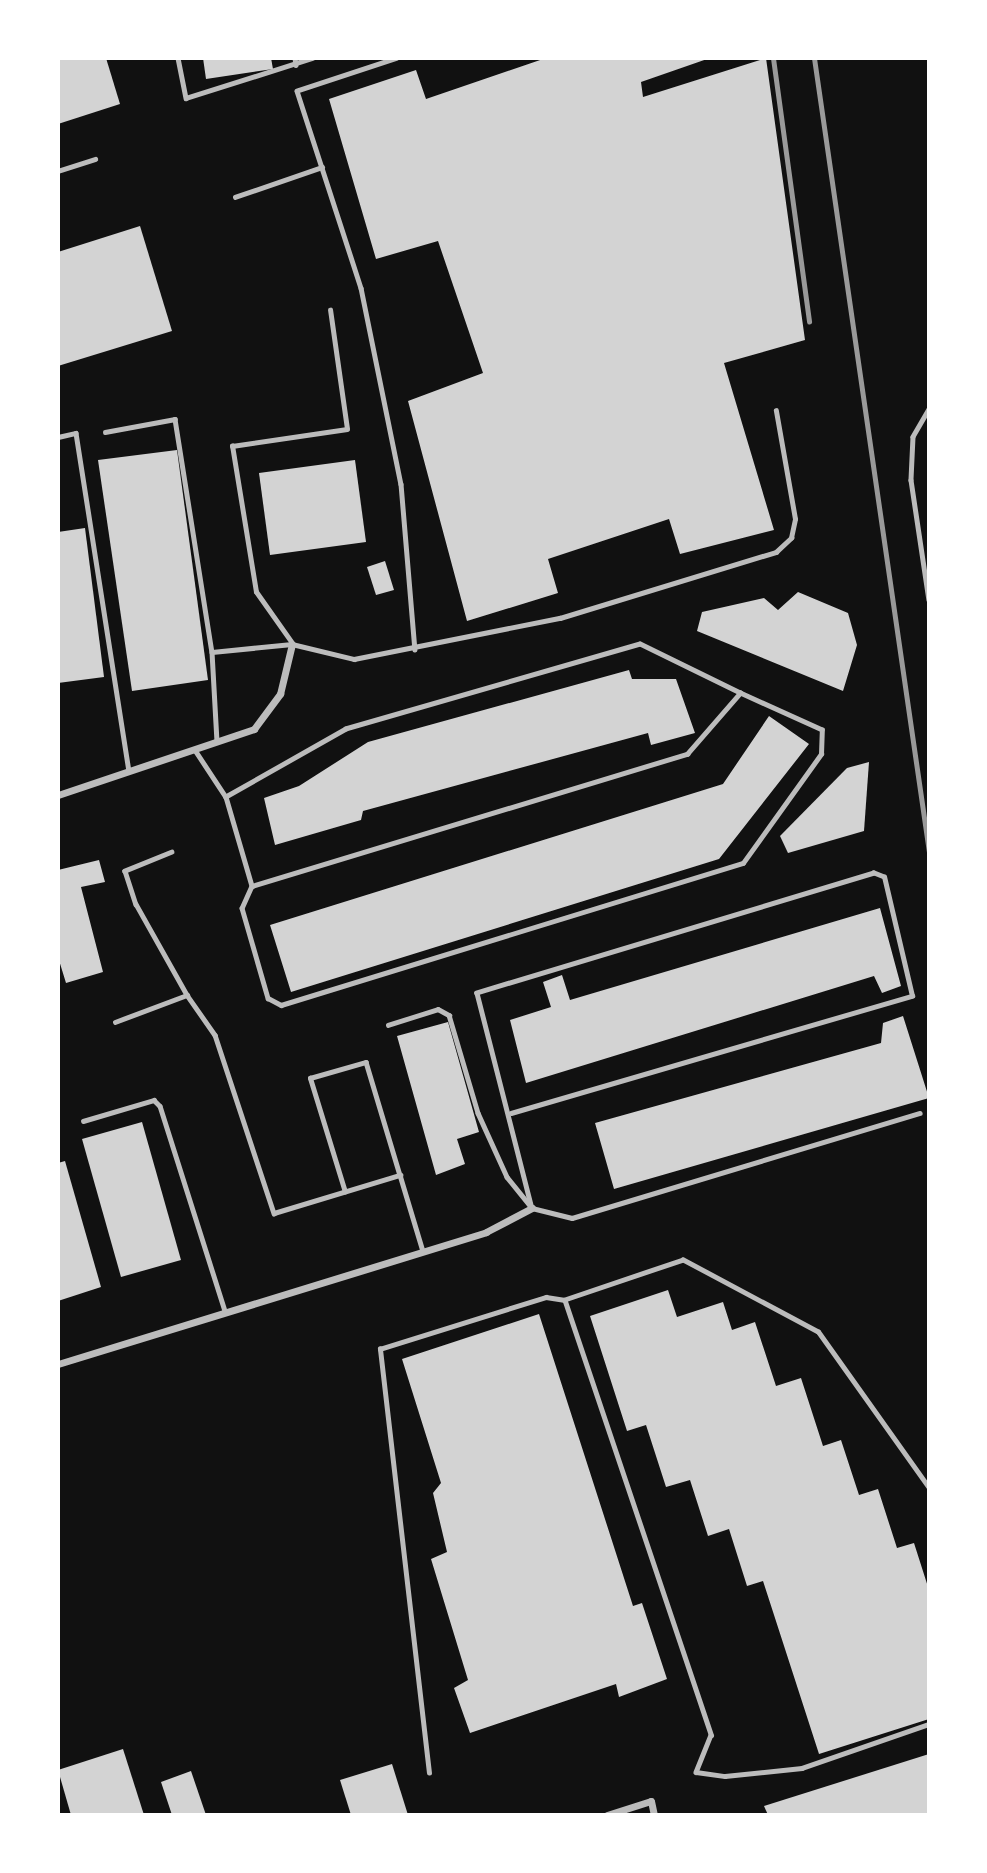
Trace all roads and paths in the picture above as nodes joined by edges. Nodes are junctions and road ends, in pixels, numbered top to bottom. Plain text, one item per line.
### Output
1 (178, 58) edge
2 (295, 58) edge
3 (312, 58) edge
4 (397, 58) edge
5 (296, 65) junction
6 (95, 159) dead end
7 (322, 167) junction
8 (58, 171) edge
9 (235, 197) dead end
10 (330, 310) dead end
11 (929, 408) edge
12 (776, 411) dead end
13 (105, 432) dead end
14 (58, 438) edge
15 (929, 600) edge
16 (292, 644) junction
17 (415, 650) junction
18 (212, 652) junction
19 (740, 693) junction
20 (217, 741) junction
21 (194, 749) junction
22 (129, 771) junction
23 (58, 795) edge
24 (226, 797) junction
25 (173, 852) dead end
26 (252, 886) junction
27 (187, 995) junction
28 (115, 1022) dead end
29 (388, 1025) dead end
30 (511, 1113) junction
31 (920, 1113) dead end
32 (83, 1121) dead end
33 (400, 1175) junction
34 (345, 1192) junction
35 (532, 1208) junction
36 (423, 1251) junction
37 (565, 1300) junction
38 (225, 1311) junction
39 (58, 1364) edge
40 (929, 1488) edge
41 (929, 1724) edge
42 (429, 1773) dead end
43 (607, 1815) edge
44 (654, 1815) edge

1 - 5 lane
2 - 5 lane
3 - 5 lane
4 - 7 lane
6 - 8 lane
7 - 9 lane
7 - 17 lane
10 - 16 lane
11 - 15 lane
12 - 17 lane
13 - 18 lane
14 - 22 lane
16 - 17 lane
16 - 18 lane
16 - 20 street
18 - 20 lane
19 - 24 lane
19 - 26 lane
19 - 26 lane
20 - 21 street
21 - 22 street
21 - 24 lane
22 - 23 street
24 - 26 lane
25 - 27 lane
27 - 28 lane
27 - 34 lane
29 - 35 lane
30 - 30 lane
30 - 35 lane
31 - 35 lane
32 - 38 lane
33 - 34 lane
33 - 34 lane
33 - 36 lane
35 - 36 street
36 - 38 street
37 - 40 lane
37 - 41 lane
37 - 42 lane
38 - 39 street
43 - 44 street

